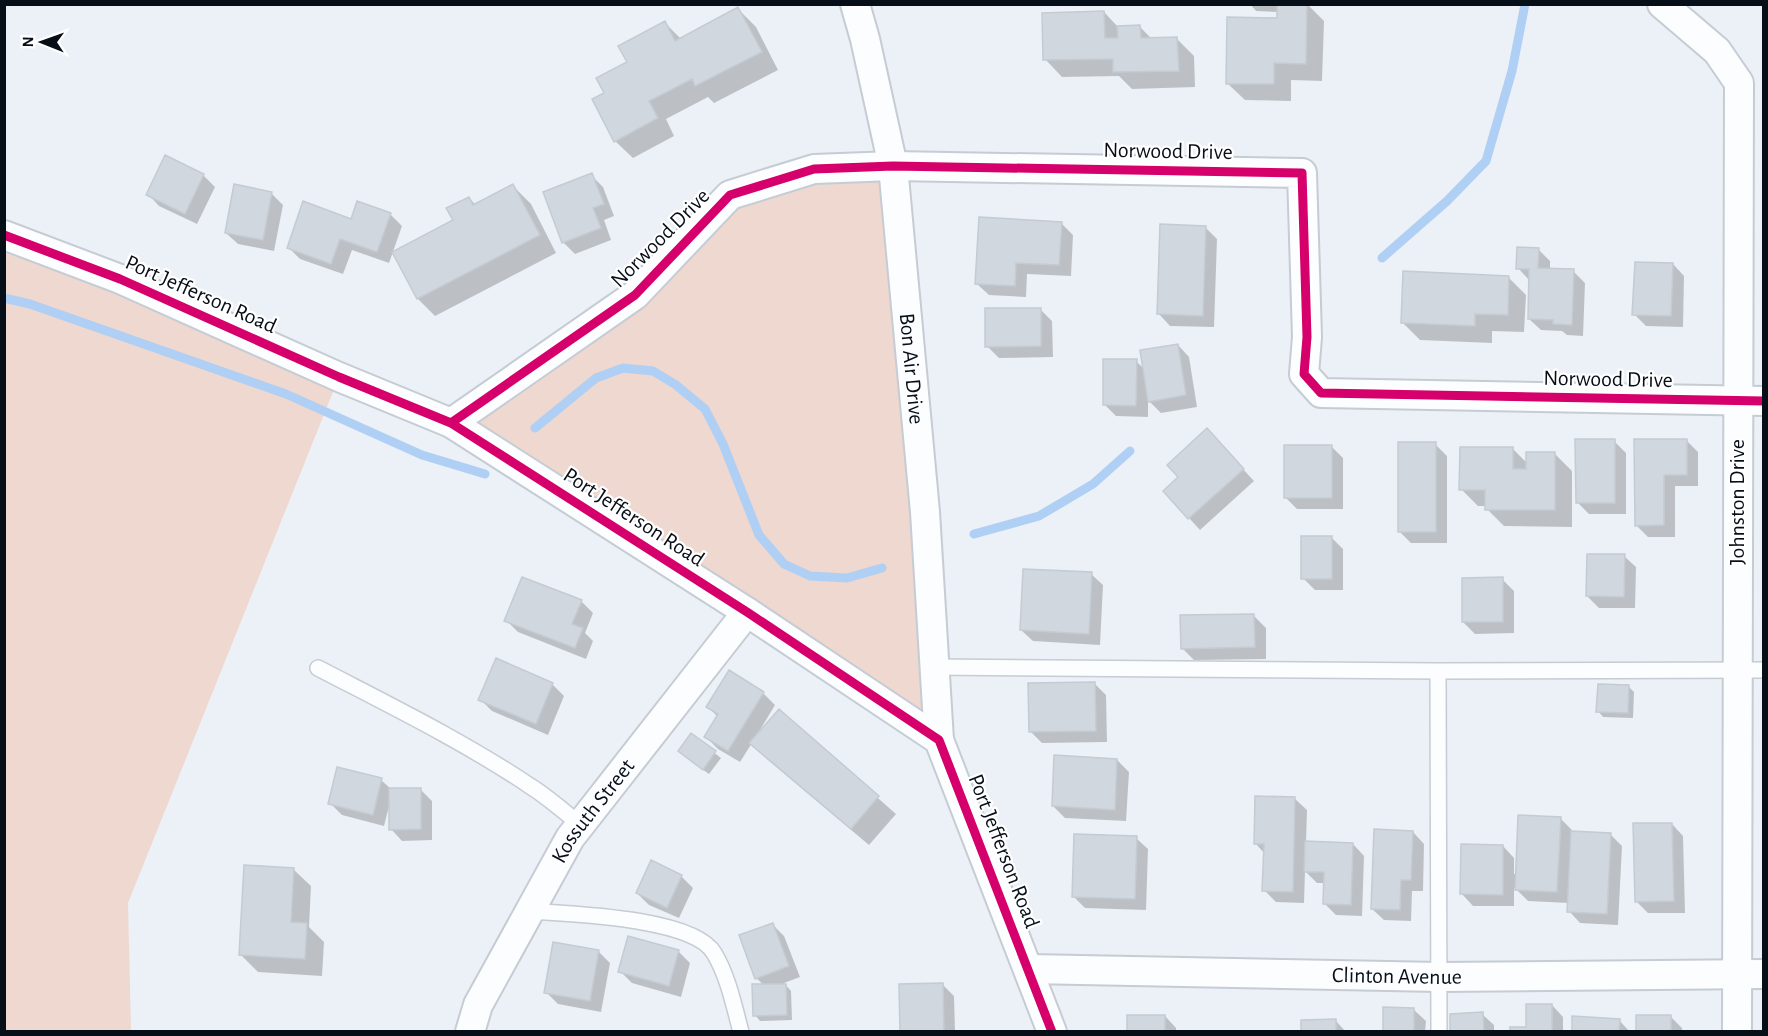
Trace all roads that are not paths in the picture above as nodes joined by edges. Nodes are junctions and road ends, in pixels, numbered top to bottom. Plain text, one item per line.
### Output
1 (855, 4) edge
2 (1662, 4) edge
3 (893, 166) junction
4 (4, 235) edge
5 (1751, 401) edge
6 (451, 423) junction
7 (747, 612) junction
8 (933, 667) junction
9 (318, 668) dead end
10 (1750, 670) edge
11 (1438, 671) junction
12 (939, 740) junction
13 (581, 825) junction
14 (528, 911) junction
15 (1029, 969) junction
16 (1750, 975) edge
17 (1440, 977) junction
18 (470, 1032) edge
19 (741, 1032) edge
20 (1052, 1032) edge
21 (1439, 1032) edge
22 (1737, 1032) edge

1 - 3 street, Bon Air Drive
2 - 5 street, Johnston Drive
3 - 5 street, Norwood Drive
3 - 6 street, Norwood Drive
3 - 8 street, Bon Air Drive
4 - 6 street, Port Jefferson Road
5 - 10 street, Johnston Drive
6 - 7 street, Port Jefferson Road
7 - 12 street, Port Jefferson Road
7 - 13 street, Kossuth Street
8 - 11 lane
8 - 12 street, Bon Air Drive
9 - 13 lane
10 - 11 lane
10 - 16 street, Johnston Drive
11 - 17 lane
12 - 15 street, Port Jefferson Road
13 - 14 street, Kossuth Street
14 - 18 street, Kossuth Street
14 - 19 lane
15 - 17 street, Clinton Avenue
15 - 20 street, Port Jefferson Road
16 - 17 street, Clinton Avenue
16 - 22 street, Johnston Drive
17 - 21 lane

